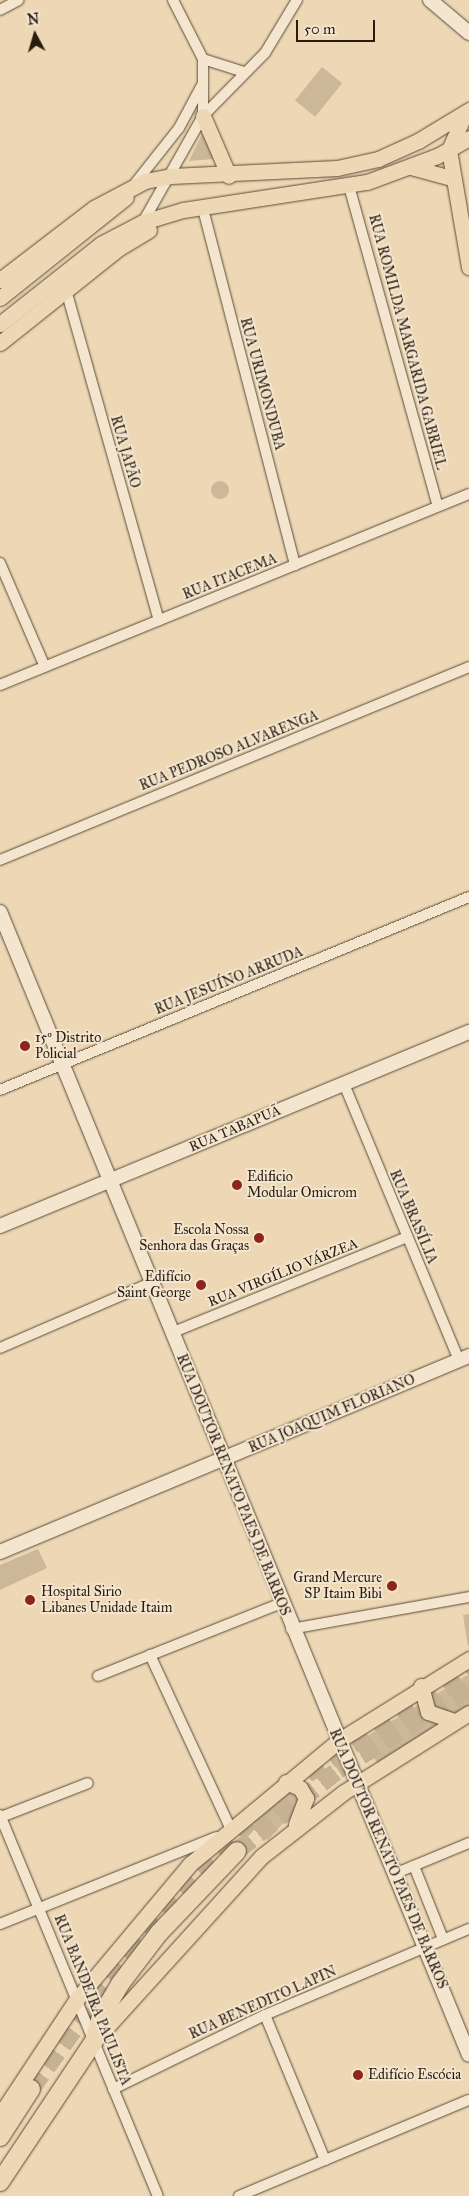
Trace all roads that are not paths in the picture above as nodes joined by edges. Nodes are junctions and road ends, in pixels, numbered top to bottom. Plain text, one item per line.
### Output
1 (19, 0) edge
2 (172, 0) edge
3 (296, 0) edge
4 (430, 0) edge
5 (0, 10) edge
6 (469, 33) edge
7 (203, 59) junction
8 (244, 72) junction
9 (204, 79) junction
10 (467, 112) edge
11 (203, 116) junction
12 (469, 138) edge
13 (448, 150) junction
14 (411, 167) junction
15 (171, 176) junction
16 (230, 176) junction
17 (452, 178) junction
18 (349, 186) junction
19 (132, 187) junction
20 (201, 209) junction
21 (143, 222) junction
22 (469, 267) edge
23 (3, 275) edge
24 (66, 290) junction
25 (0, 298) edge
26 (0, 324) edge
27 (0, 343) edge
28 (469, 494) edge
29 (438, 506) junction
30 (0, 563) edge
31 (295, 565) junction
32 (159, 620) junction
33 (44, 667) junction
34 (469, 667) edge
35 (0, 684) edge
36 (0, 860) edge
37 (469, 898) edge
38 (0, 912) edge
39 (469, 1032) edge
40 (62, 1064) junction
41 (344, 1084) junction
42 (0, 1090) edge
43 (108, 1182) junction
44 (0, 1226) edge
45 (406, 1237) junction
46 (150, 1283) junction
47 (170, 1333) junction
48 (0, 1348) edge
49 (464, 1358) edge
50 (223, 1460) junction
51 (0, 1552) edge
52 (469, 1597) edge
53 (281, 1603) junction
54 (291, 1629) junction
55 (150, 1655) junction
56 (469, 1660) edge
57 (98, 1676) dead end
58 (421, 1686) junction
59 (469, 1713) edge
60 (454, 1721) junction
61 (338, 1741) junction
62 (286, 1782) junction
63 (88, 1783) dead end
64 (356, 1784) junction
65 (0, 1816) edge
66 (292, 1830) junction
67 (225, 1832) junction
68 (469, 1844) edge
69 (237, 1851) tunnel mouth
70 (414, 1866) junction
71 (394, 1874) junction
72 (39, 1908) junction
73 (0, 1924) edge
74 (469, 1929) edge
75 (443, 1939) junction
76 (426, 1946) junction
77 (76, 2000) junction
78 (266, 2015) junction
79 (94, 2041) junction
80 (469, 2056) edge
81 (31, 2089) tunnel mouth
82 (114, 2089) junction
83 (469, 2100) edge
84 (0, 2114) edge
85 (0, 2137) edge
86 (325, 2160) junction
87 (0, 2182) edge
88 (158, 2196) edge
89 (239, 2196) edge

1 - 5 street
2 - 7 street
3 - 8 street
4 - 6 street
7 - 8 street
7 - 9 street
8 - 11 street
9 - 11 street
9 - 19 street
10 - 13 main road
10 - 16 main road
11 - 15 street
11 - 16 main road
12 - 13 main road
13 - 14 main road
13 - 17 main road
14 - 17 main road
14 - 18 main road
15 - 16 main road
15 - 19 main road
15 - 21 street
17 - 22 main road
18 - 20 main road
18 - 29 street, RUA ROMILDA MARGARIDA GABRIEL
19 - 23 main road
19 - 25 main road
20 - 21 main road
20 - 24 main road
20 - 31 street, RUA URIMONDUBA
21 - 26 main road
24 - 27 main road
24 - 32 street, RUA JAPÃO
28 - 29 street, RUA ITACEMA
29 - 31 street, RUA ITACEMA
30 - 33 street
31 - 32 street, RUA ITACEMA
32 - 33 street, RUA ITACEMA
33 - 35 street, RUA ITACEMA
34 - 36 street, RUA PEDROSO ALVARENGA
37 - 40 street, RUA JESUÍNO ARRUDA
38 - 40 street, RUA DOUTOR RENATO PAES DE BARROS
39 - 41 street, RUA TABAPUÃ
40 - 42 street, RUA JESUÍNO ARRUDA
40 - 43 street, RUA DOUTOR RENATO PAES DE BARROS
41 - 43 street, RUA TABAPUÃ
41 - 45 street, RUA BRASÍLIA
43 - 44 street, RUA TABAPUÃ
43 - 46 street, RUA DOUTOR RENATO PAES DE BARROS
45 - 47 street, RUA VIRGÍLIO VÁRZEA
45 - 49 street, RUA BRASÍLIA
46 - 47 street, RUA DOUTOR RENATO PAES DE BARROS
46 - 48 street
47 - 50 street, RUA DOUTOR RENATO PAES DE BARROS
49 - 50 street, RUA JOAQUIM FLORIANO
50 - 51 street, RUA JOAQUIM FLORIANO
50 - 53 street, RUA DOUTOR RENATO PAES DE BARROS
52 - 54 street
53 - 54 street, RUA DOUTOR RENATO PAES DE BARROS
53 - 55 street
54 - 61 street, RUA DOUTOR RENATO PAES DE BARROS
55 - 57 street
55 - 67 street
56 - 58 main road
58 - 60 main road
58 - 61 main road
59 - 60 main road
60 - 64 main road
61 - 62 main road
61 - 64 street, RUA DOUTOR RENATO PAES DE BARROS
62 - 66 main road
62 - 67 main road
63 - 65 street
64 - 66 main road
64 - 71 street, RUA DOUTOR RENATO PAES DE BARROS
65 - 72 street, RUA BANDEIRA PAULISTA
66 - 79 main road
67 - 72 street
67 - 77 main road
68 - 70 street
69 - 79 highway
70 - 71 street
70 - 75 street, RUA DOUTOR RENATO PAES DE BARROS
71 - 76 street, RUA DOUTOR RENATO PAES DE BARROS
72 - 73 street
72 - 77 street, RUA BANDEIRA PAULISTA
74 - 75 street, RUA BENEDITO LAPIN
75 - 76 street, RUA BENEDITO LAPIN
76 - 78 street, RUA BENEDITO LAPIN
76 - 80 street, RUA DOUTOR RENATO PAES DE BARROS
77 - 79 street, RUA BANDEIRA PAULISTA
77 - 84 main road
78 - 82 street, RUA BENEDITO LAPIN
78 - 86 street
79 - 82 street, RUA BANDEIRA PAULISTA
79 - 87 highway
81 - 85 highway
82 - 88 street, RUA BANDEIRA PAULISTA
83 - 86 street
86 - 89 street

